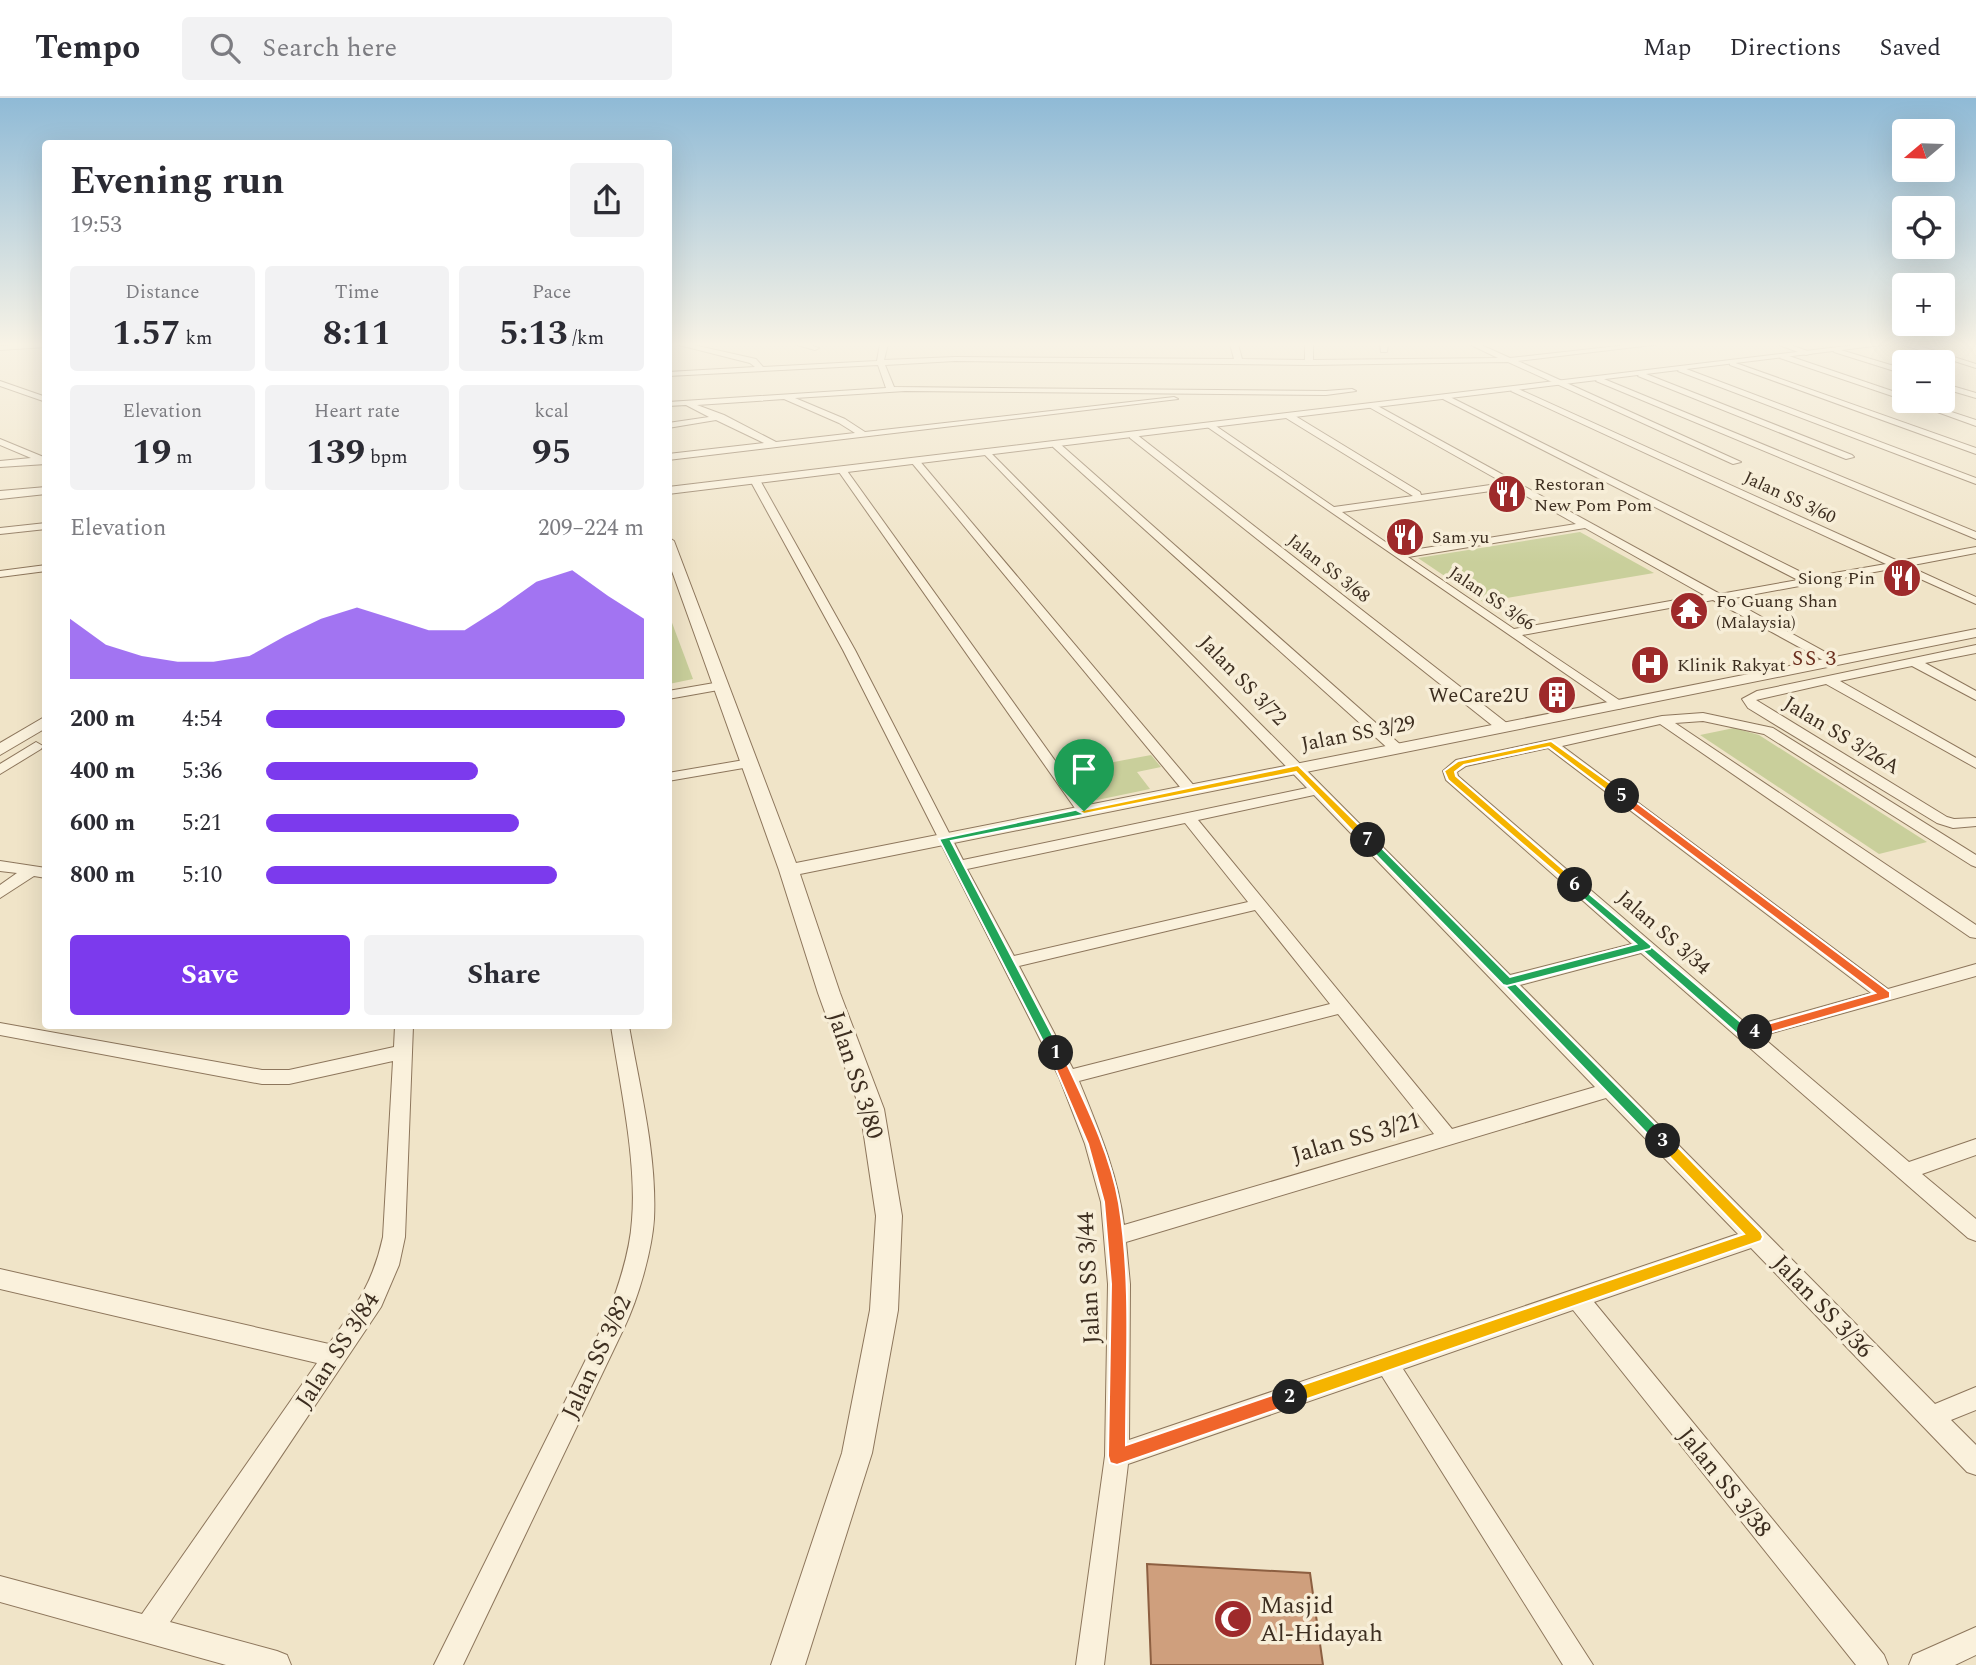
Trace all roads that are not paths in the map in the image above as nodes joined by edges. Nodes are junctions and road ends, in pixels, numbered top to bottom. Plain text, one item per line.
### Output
1 (721, 417) joint
2 (833, 417) edge
3 (935, 417) edge
4 (1018, 417) edge
5 (1280, 417) edge
6 (1291, 417) edge
7 (1391, 417) edge
8 (1486, 417) edge
9 (1575, 417) edge
10 (1633, 417) edge
11 (1691, 417) edge
12 (1749, 417) edge
13 (1808, 417) edge
14 (1882, 417) edge
15 (1959, 417) edge
16 (1976, 423) edge
17 (672, 425) edge
18 (951, 425) junction
19 (1210, 426) junction
20 (863, 434) junction
21 (1133, 436) junction
22 (0, 442) edge
23 (775, 445) junction
24 (1056, 445) junction
25 (1976, 451) edge
26 (987, 453) junction
27 (672, 457) edge
28 (1849, 457) dead end
29 (42, 460) edge
30 (42, 460) edge
31 (915, 461) junction
32 (1736, 463) dead end
33 (0, 464) edge
34 (842, 470) junction
35 (756, 481) junction
36 (1976, 481) edge
37 (1509, 483) junction
38 (42, 490) edge
39 (672, 491) edge
40 (1417, 494) junction
41 (0, 495) edge
42 (1331, 509) junction
43 (1583, 524) junction
44 (42, 526) edge
45 (0, 531) edge
46 (1976, 536) edge
47 (1976, 550) edge
48 (672, 552) edge
49 (1395, 553) junction
50 (1976, 556) edge
51 (1901, 567) junction
52 (42, 569) edge
53 (0, 574) edge
54 (1809, 581) junction
55 (1719, 599) junction
56 (1976, 601) edge
57 (1512, 633) junction
58 (1976, 633) edge
59 (1976, 649) edge
60 (1832, 662) junction
61 (1913, 662) junction
62 (1828, 680) junction
63 (720, 685) junction
64 (672, 694) edge
65 (1976, 696) edge
66 (1616, 705) junction
67 (1662, 720) junction
68 (42, 724) edge
69 (1503, 727) junction
70 (1551, 744) junction
71 (5, 747) edge
72 (41, 747) edge
73 (1396, 749) junction
74 (750, 763) junction
75 (1976, 764) edge
76 (1298, 768) junction
77 (0, 770) edge
78 (672, 776) edge
79 (1190, 790) junction
80 (1319, 790) junction
81 (1084, 811) junction
82 (1188, 817) junction
83 (1976, 822) edge
84 (944, 839) junction
85 (1973, 858) edge
86 (0, 866) edge
87 (958, 866) junction
88 (789, 870) junction
89 (38, 872) edge
90 (0, 893) edge
91 (1259, 904) junction
92 (1976, 933) edge
93 (1646, 946) junction
94 (1009, 963) junction
95 (1973, 974) edge
96 (1507, 982) junction
97 (1885, 995) junction
98 (1342, 1007) junction
99 (0, 1029) edge
100 (404, 1029) edge
101 (620, 1029) edge
102 (1746, 1034) junction
103 (402, 1052) junction
104 (1068, 1077) junction
105 (1612, 1089) junction
106 (1448, 1138) junction
107 (1976, 1147) edge
108 (1906, 1171) junction
109 (1976, 1232) edge
110 (1116, 1236) junction
111 (1756, 1237) junction
112 (0, 1279) edge
113 (1577, 1298) junction
114 (334, 1356) junction
115 (1387, 1364) junction
116 (1974, 1401) edge
117 (1931, 1417) junction
118 (1117, 1456) junction
119 (1976, 1463) edge
120 (0, 1589) edge
121 (147, 1631) junction
122 (1976, 1641) edge
123 (277, 1665) edge
124 (448, 1665) edge
125 (788, 1665) edge
126 (1090, 1665) edge
127 (1579, 1665) edge
128 (1874, 1665) edge
129 (1923, 1665) edge

1 - 17 street
1 - 23 street
2 - 20 street
3 - 18 street
4 - 18 street
5 - 19 street
6 - 40 street
7 - 37 street
8 - 54 street
9 - 51 street, Jalan SS 3/60
10 - 32 street
11 - 46 street
12 - 28 street
13 - 36 street
14 - 25 street
15 - 16 street
18 - 20 street
19 - 21 street
19 - 42 street, Jalan SS 3/66
20 - 23 street
21 - 24 street
21 - 69 street, Jalan SS 3/68
22 - 29 street
23 - 27 street
24 - 26 street
24 - 73 street
26 - 31 street
26 - 76 street, Jalan SS 3/72
30 - 33 street
31 - 34 street
31 - 79 street
34 - 35 street
34 - 81 street
35 - 39 street
35 - 84 street, Jalan SS 3/44
37 - 40 street
37 - 42 street
37 - 43 street
38 - 41 street
40 - 42 street
42 - 49 street, Jalan SS 3/66
43 - 49 street
43 - 55 street
44 - 45 street
47 - 51 street
48 - 63 street, Jalan SS 3/80
49 - 57 street, Jalan SS 3/66
50 - 51 street
51 - 54 street
51 - 55 street
51 - 56 street, Jalan SS 3/60
52 - 53 street
54 - 55 street
55 - 57 street
55 - 60 street
57 - 66 street, Jalan SS 3/66
58 - 60 street, Jalan SS 3/29
59 - 61 street, Jalan SS 3/26A
60 - 66 street, Jalan SS 3/29
61 - 62 street, Jalan SS 3/26A
61 - 65 street
62 - 75 street
62 - 83 street, Jalan SS 3/26A
63 - 64 street
63 - 74 street, Jalan SS 3/80
66 - 69 street, Jalan SS 3/29
67 - 70 street, Jalan SS 3/34
67 - 85 street, Jalan SS 3/34
67 - 92 street
68 - 71 street
69 - 73 street, Jalan SS 3/29
70 - 93 street, Jalan SS 3/34
70 - 97 street
71 - 72 street
72 - 77 street
73 - 76 street, Jalan SS 3/29
74 - 78 street
74 - 88 street, Jalan SS 3/80
76 - 79 street, Jalan SS 3/29
76 - 80 street, Jalan SS 3/72
79 - 81 street, Jalan SS 3/29
80 - 82 street
80 - 96 street, Jalan SS 3/72
81 - 84 street, Jalan SS 3/29
82 - 87 street
82 - 91 street
84 - 87 street, Jalan SS 3/44
84 - 88 street, Jalan SS 3/29
86 - 89 street
87 - 94 street, Jalan SS 3/44
88 - 125 street, Jalan SS 3/80
89 - 90 street
91 - 94 street
91 - 98 street
93 - 96 street
93 - 102 street, Jalan SS 3/34
94 - 104 street, Jalan SS 3/44
95 - 97 street
96 - 105 street, Jalan SS 3/72
97 - 102 street
98 - 104 street
98 - 106 street
99 - 103 street
100 - 103 street, Jalan SS 3/84
101 - 124 street, Jalan SS 3/82
102 - 108 street, Jalan SS 3/34
103 - 114 street, Jalan SS 3/84
104 - 110 street, Jalan SS 3/44
105 - 106 street, Jalan SS 3/21
105 - 111 street, Jalan SS 3/36
106 - 110 street, Jalan SS 3/21
107 - 108 street
108 - 109 street, Jalan SS 3/34
110 - 118 street, Jalan SS 3/44
111 - 113 street
111 - 117 street, Jalan SS 3/36
112 - 114 street
113 - 115 street
113 - 128 street, Jalan SS 3/38
114 - 121 street, Jalan SS 3/84
115 - 118 street
115 - 127 street
116 - 117 street
117 - 119 street, Jalan SS 3/36
118 - 126 street, Jalan SS 3/44
120 - 121 street
121 - 123 street
122 - 129 street

